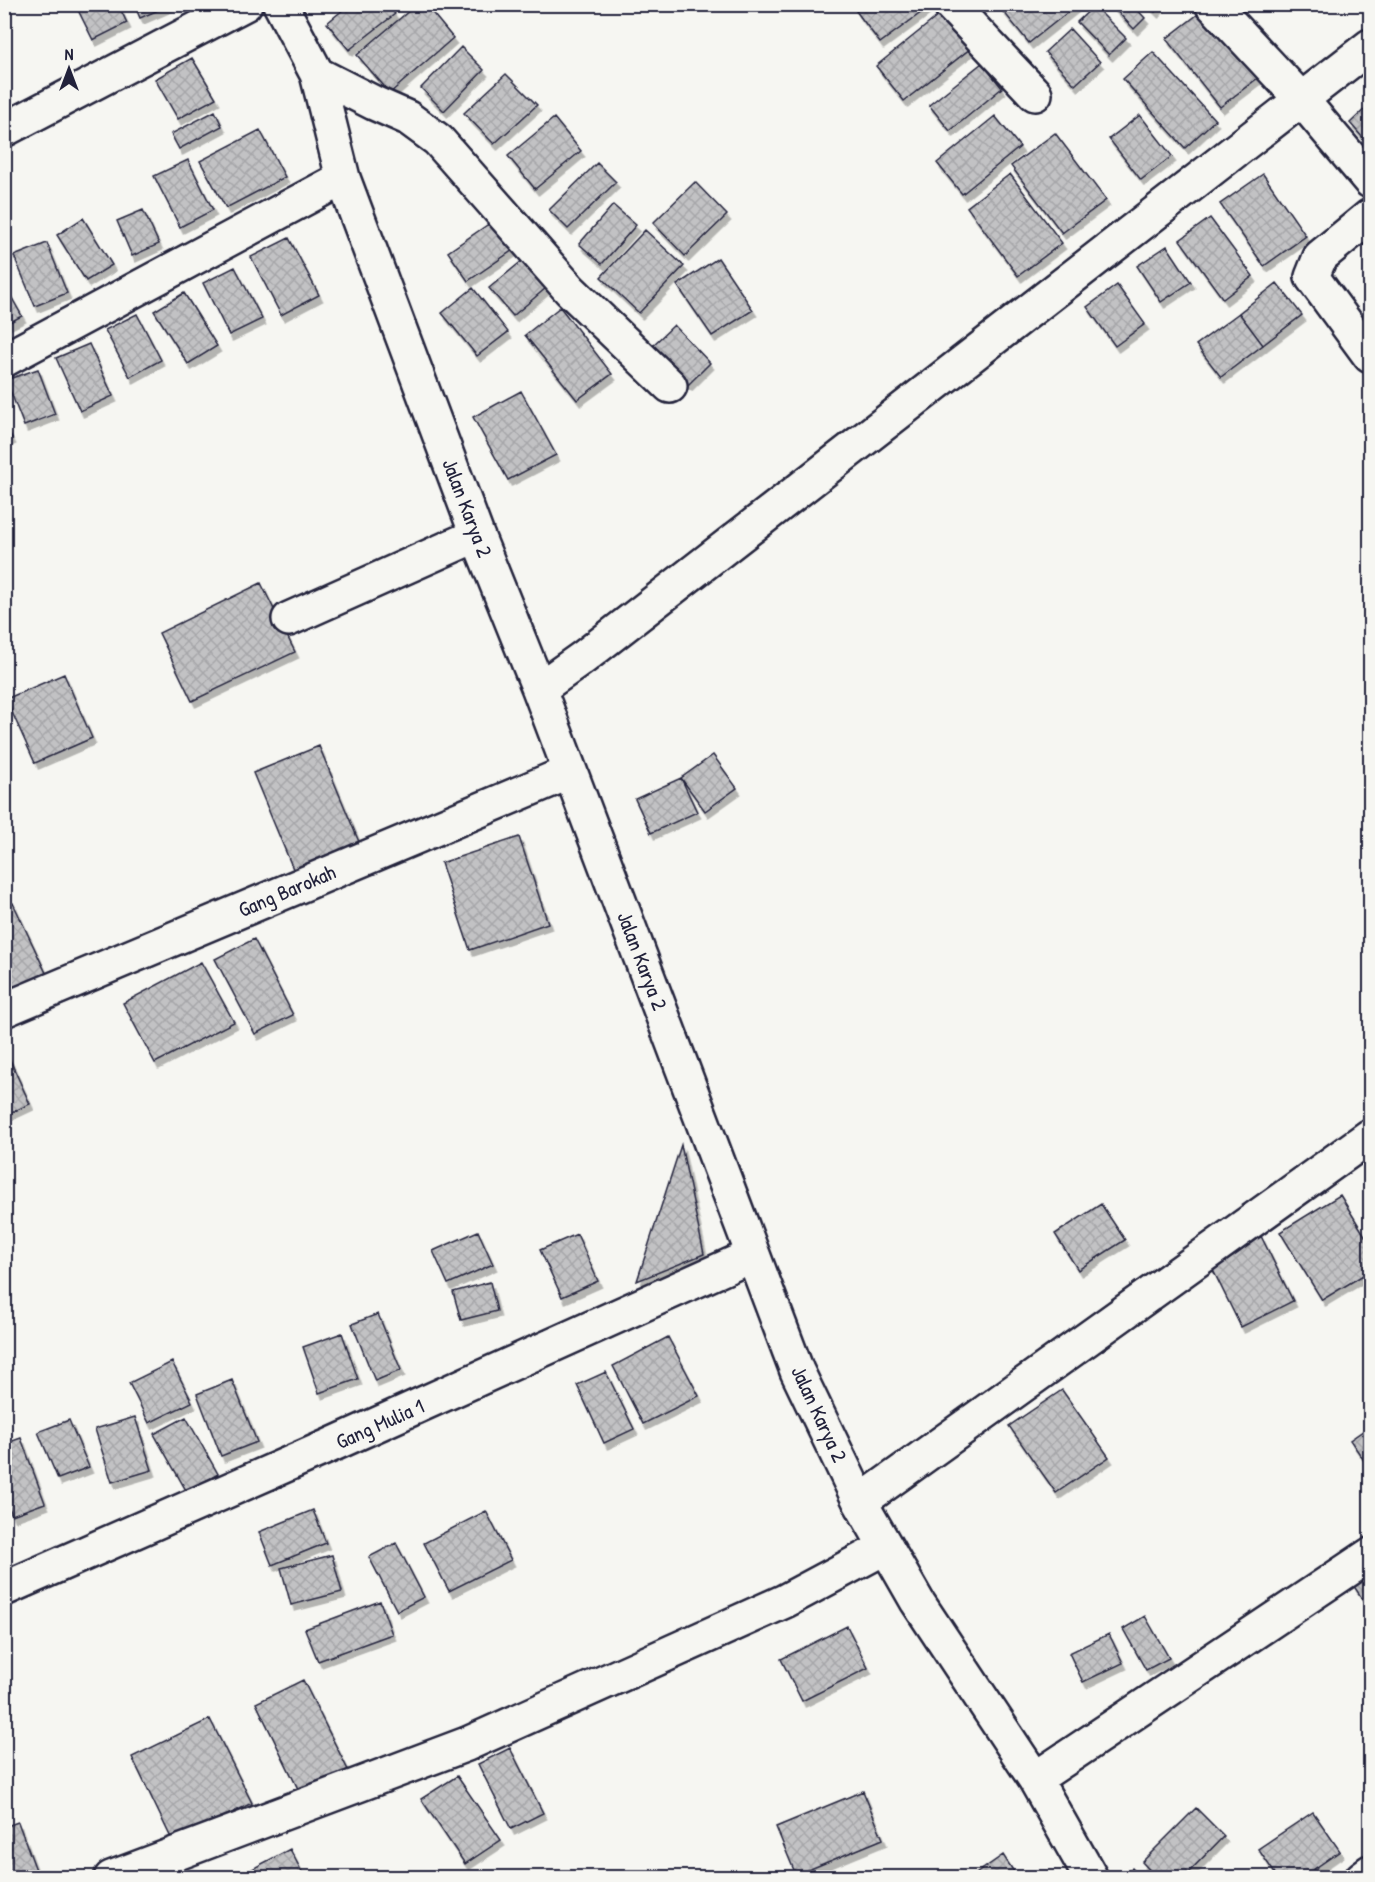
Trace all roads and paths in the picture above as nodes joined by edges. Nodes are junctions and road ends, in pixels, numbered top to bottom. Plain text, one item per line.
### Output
1 (245, 4) edge
2 (280, 4) edge
3 (950, 4) edge
4 (1212, 4) edge
5 (1371, 46) edge
6 (317, 74) junction
7 (1035, 94) dead end
8 (1301, 99) junction
9 (4, 130) edge
10 (343, 178) junction
11 (1371, 181) edge
12 (1371, 216) edge
13 (1371, 356) edge
14 (4, 360) edge
15 (670, 386) dead end
16 (477, 535) junction
17 (289, 619) dead end
18 (539, 689) junction
19 (570, 772) junction
20 (4, 1010) edge
21 (1371, 1136) edge
22 (753, 1255) junction
23 (860, 1502) junction
24 (886, 1547) junction
25 (1371, 1555) edge
26 (4, 1589) edge
27 (1035, 1779) junction
28 (1371, 1872) edge
29 (111, 1878) edge
30 (1091, 1878) edge
31 (1362, 1878) edge

1 - 9 street
2 - 6 street, Jalan Karya 2
3 - 7 street
4 - 8 street
5 - 8 street
6 - 10 street, Jalan Karya 2
6 - 15 street
8 - 11 street
8 - 18 street
10 - 14 street
10 - 16 street, Jalan Karya 2
12 - 13 street
16 - 17 street
16 - 18 street, Jalan Karya 2
18 - 19 street, Jalan Karya 2
19 - 20 street, Gang Barokah
19 - 22 street, Jalan Karya 2
21 - 23 street
22 - 23 street, Jalan Karya 2
22 - 26 street, Gang Mulia 1
23 - 24 street, Jalan Karya 2
24 - 27 street, Jalan Karya 2
24 - 29 street
25 - 27 street
27 - 30 street, Jalan Karya 2
28 - 31 street

